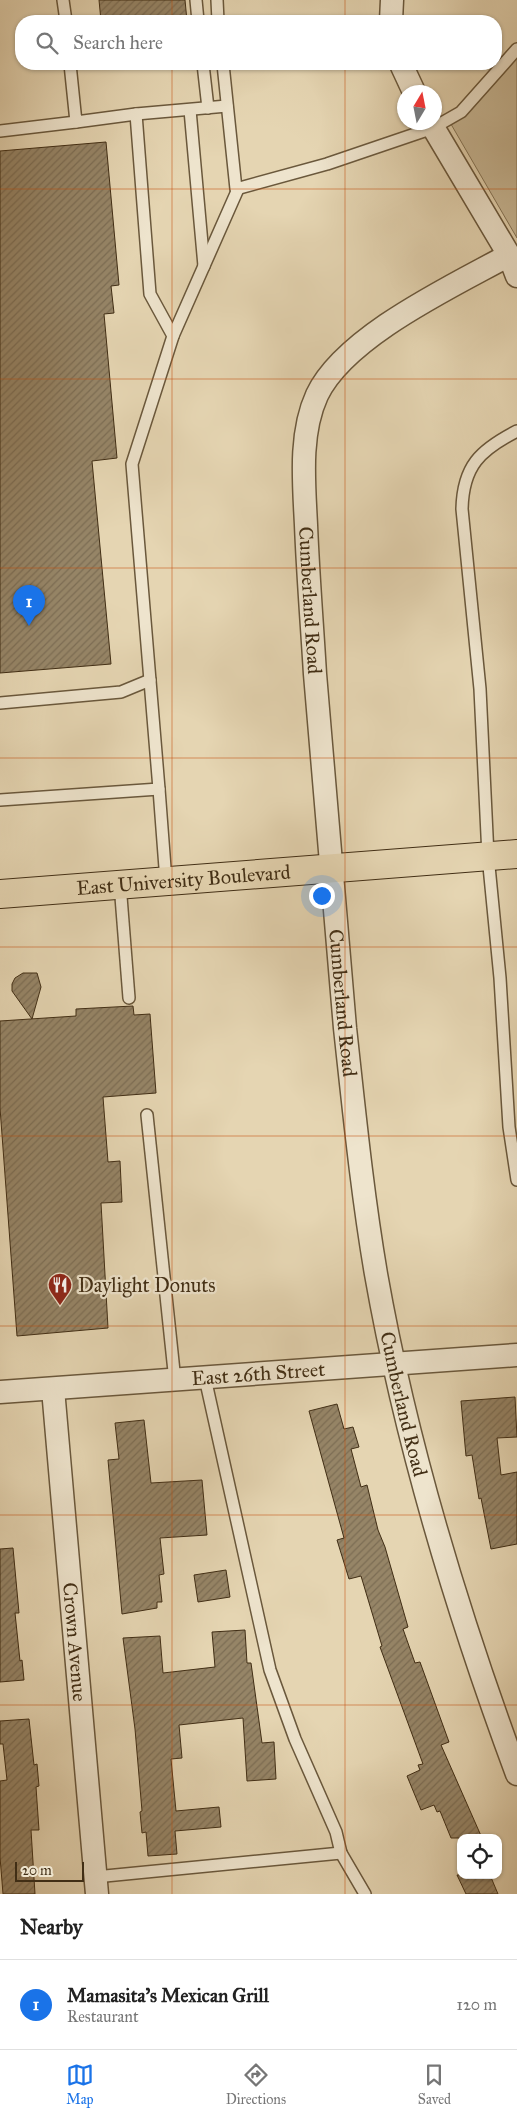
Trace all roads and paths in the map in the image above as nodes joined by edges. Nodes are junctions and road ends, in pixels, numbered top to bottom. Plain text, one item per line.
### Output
1 (63, 0) edge
2 (196, 0) edge
3 (218, 0) edge
4 (392, 0) edge
5 (65, 15) edge
6 (197, 15) edge
7 (218, 15) edge
8 (391, 15) edge
9 (517, 49) edge
10 (502, 66) edge
11 (71, 70) edge
12 (204, 70) edge
13 (224, 70) edge
14 (404, 70) edge
15 (498, 70) edge
16 (411, 85) edge
17 (227, 106) junction
18 (208, 108) junction
19 (190, 110) junction
20 (136, 114) junction
21 (442, 120) edge
22 (76, 122) junction
23 (418, 130) edge
24 (434, 130) edge
25 (0, 132) edge
26 (238, 189) junction
27 (513, 266) edge
28 (204, 267) junction
29 (173, 336) junction
30 (517, 431) edge
31 (150, 680) junction
32 (0, 703) edge
33 (159, 789) junction
34 (0, 800) edge
35 (517, 854) edge
36 (488, 856) junction
37 (329, 868) junction
38 (166, 880) junction
39 (120, 884) junction
40 (0, 894) edge
41 (129, 998) dead end
42 (147, 1115) dead end
43 (517, 1180) edge
44 (517, 1355) edge
45 (394, 1364) junction
46 (204, 1378) junction
47 (175, 1381) junction
48 (53, 1389) junction
49 (0, 1392) edge
50 (517, 1774) edge
51 (341, 1853) junction
52 (96, 1885) edge
53 (365, 1894) edge

1 - 5 lane
2 - 6 lane
3 - 7 lane
4 - 8 street
9 - 10 lane
11 - 22 lane
12 - 18 lane
13 - 17 lane
14 - 16 street
15 - 21 lane
17 - 18 lane
17 - 26 lane
18 - 19 lane
19 - 20 lane
19 - 28 lane
20 - 22 lane
20 - 29 lane
22 - 25 lane
23 - 26 lane
24 - 27 street
26 - 28 lane
27 - 37 street, Cumberland Road
28 - 29 lane
29 - 31 lane
30 - 36 lane
31 - 32 lane
31 - 33 lane
33 - 34 lane
33 - 38 lane
35 - 36 main road, East University Boulevard
36 - 37 main road, East University Boulevard
36 - 43 lane
37 - 38 main road, East University Boulevard
37 - 45 street, Cumberland Road
38 - 39 main road, East University Boulevard
39 - 40 main road, East University Boulevard
39 - 41 lane
42 - 47 lane
44 - 45 street, East 26th Street
45 - 46 street, East 26th Street
45 - 50 street, Cumberland Road
46 - 47 street, East 26th Street
46 - 51 lane
47 - 48 street, East 26th Street
48 - 49 street, East 26th Street
48 - 52 street, Crown Avenue
51 - 52 lane
51 - 53 lane

